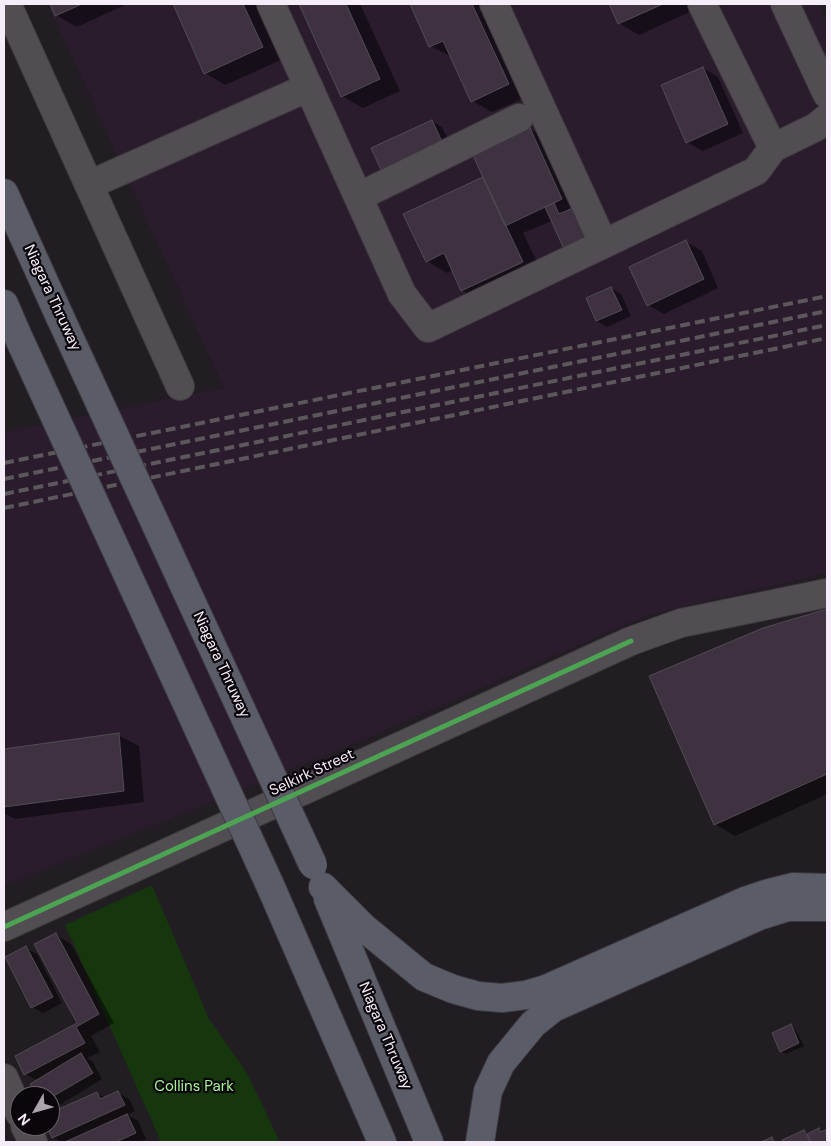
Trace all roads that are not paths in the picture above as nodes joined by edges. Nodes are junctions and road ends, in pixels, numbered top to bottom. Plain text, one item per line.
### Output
1 (7, 4) edge
2 (271, 4) edge
3 (494, 4) edge
4 (702, 4) edge
5 (785, 4) edge
6 (309, 87) junction
7 (827, 94) edge
8 (519, 118) dead end
9 (827, 118) edge
10 (773, 148) junction
11 (89, 185) junction
12 (4, 193) edge
13 (358, 196) junction
14 (603, 243) junction
15 (4, 304) edge
16 (180, 386) dead end
17 (827, 593) edge
18 (318, 876) junction
19 (827, 888) edge
20 (827, 908) edge
21 (4, 927) edge
22 (4, 1078) edge
23 (10, 1092) edge
24 (382, 1142) edge
25 (429, 1142) edge
26 (480, 1142) edge

1 - 11 street
2 - 6 street
3 - 14 street
4 - 10 street
5 - 7 street
6 - 11 street
6 - 13 street
8 - 13 street
9 - 10 street
10 - 14 street
11 - 16 street
12 - 18 highway, Niagara Thruway, bridge
13 - 14 street
15 - 24 highway, bridge
17 - 21 street, Selkirk Street
18 - 19 highway
18 - 25 highway, Niagara Thruway
20 - 26 highway
22 - 23 street

